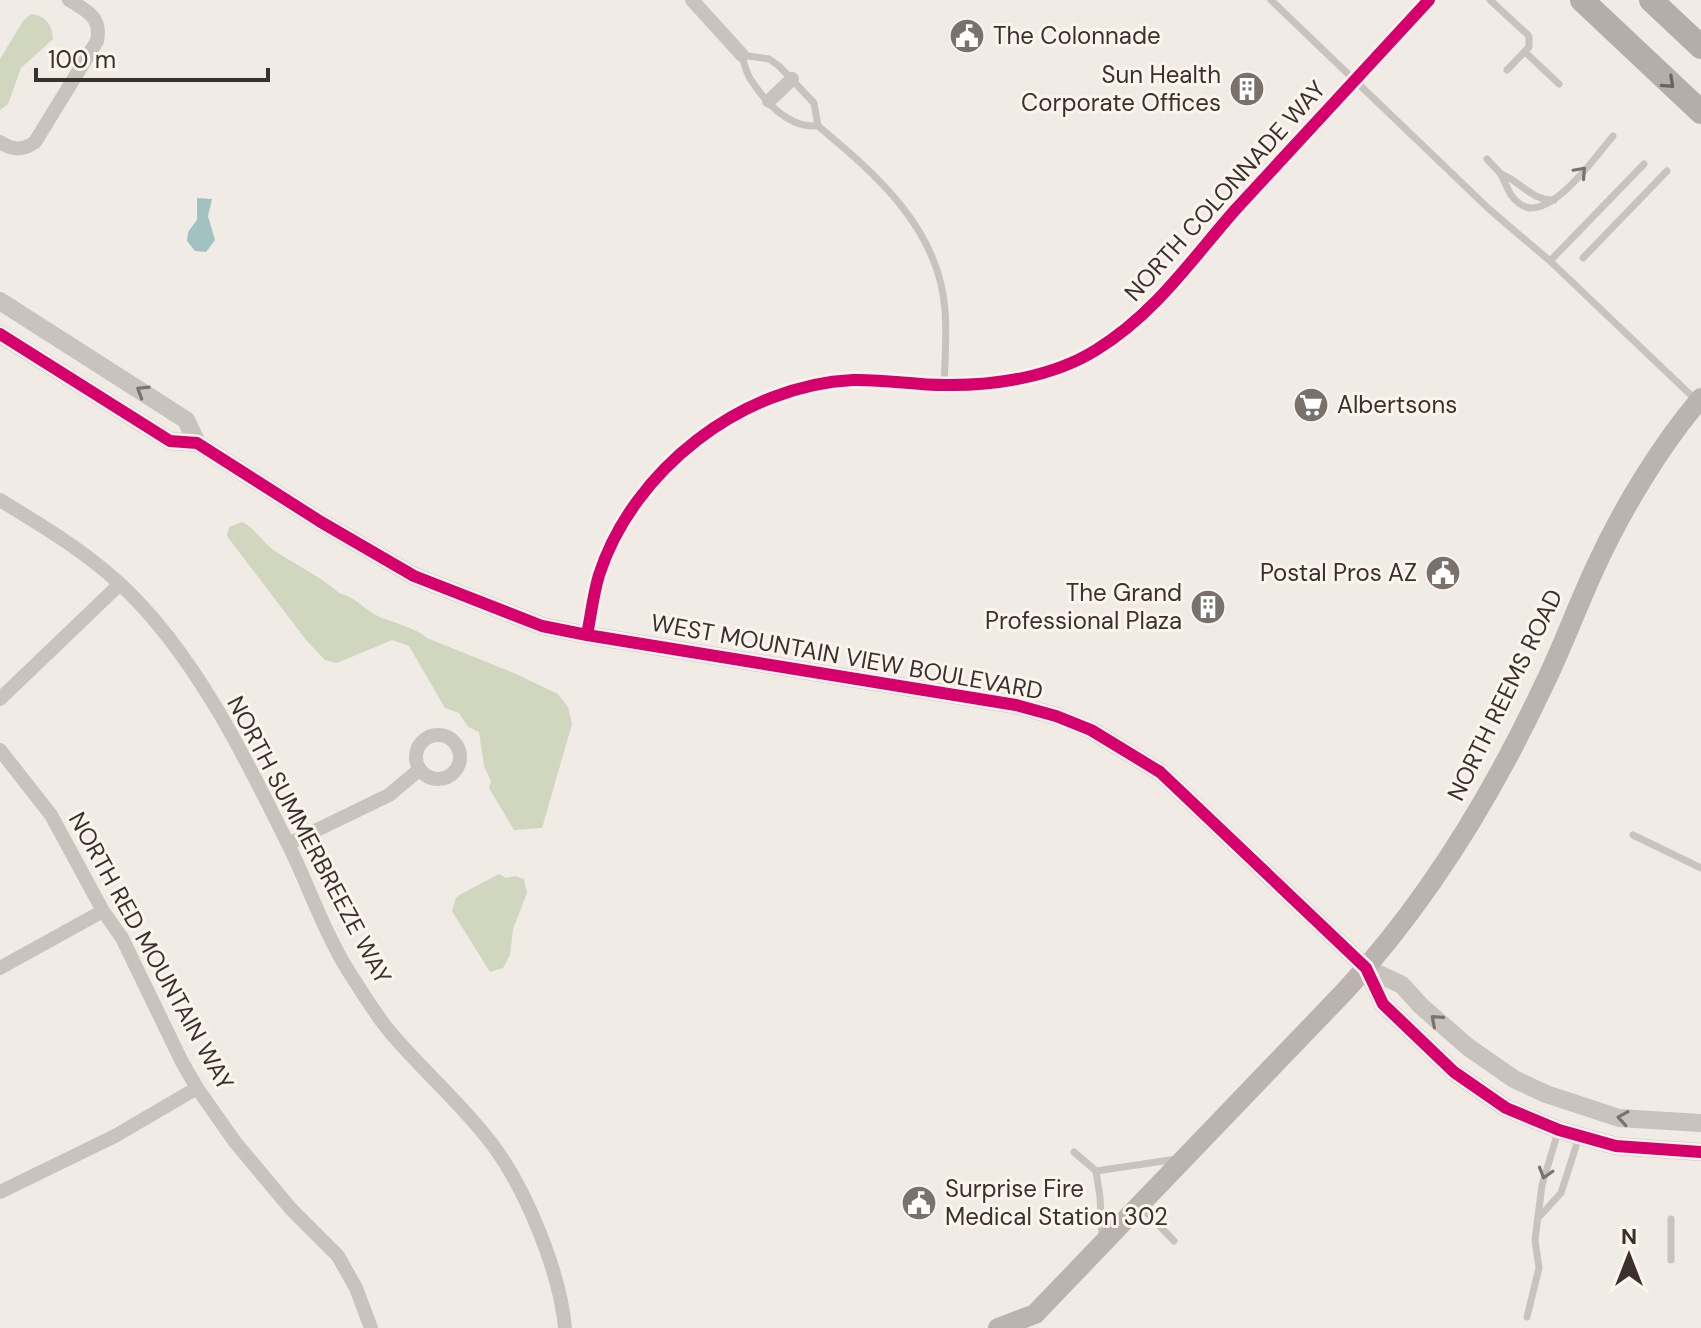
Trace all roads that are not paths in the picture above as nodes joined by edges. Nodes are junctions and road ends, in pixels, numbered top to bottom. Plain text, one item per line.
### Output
1 (69, 0) edge
2 (692, 0) edge
3 (1271, 0) edge
4 (1429, 0) edge
5 (1490, 0) edge
6 (1582, 0) edge
7 (1651, 0) edge
8 (1701, 47) edge
9 (1525, 52) junction
10 (742, 55) junction
11 (1507, 70) dead end
12 (792, 79) junction
13 (1357, 79) junction
14 (1559, 84) dead end
15 (769, 101) junction
16 (1701, 112) edge
17 (818, 126) junction
18 (1613, 136) dead end
19 (0, 142) edge
20 (1487, 159) dead end
21 (1644, 164) dead end
22 (1667, 171) dead end
23 (1501, 174) junction
24 (1554, 200) junction
25 (1583, 258) dead end
26 (1550, 261) junction
27 (0, 301) edge
28 (0, 334) edge
29 (944, 385) junction
30 (1699, 400) edge
31 (197, 443) junction
32 (0, 500) edge
33 (120, 584) junction
34 (587, 635) junction
35 (0, 699) edge
36 (0, 750) edge
37 (419, 770) dead end
38 (1633, 835) dead end
39 (288, 844) junction
40 (1701, 868) edge
41 (103, 911) junction
42 (0, 968) edge
43 (1366, 968) junction
44 (197, 1088) junction
45 (1701, 1123) edge
46 (1559, 1130) junction
47 (1579, 1137) junction
48 (1074, 1152) dead end
49 (1701, 1152) edge
50 (1184, 1158) junction
51 (1096, 1171) junction
52 (0, 1192) edge
53 (1139, 1206) junction
54 (1538, 1217) junction
55 (1671, 1219) dead end
56 (1174, 1241) dead end
57 (1103, 1243) junction
58 (1671, 1260) dead end
59 (1527, 1317) dead end
60 (1033, 1321) edge
61 (371, 1328) edge
62 (565, 1328) edge
63 (998, 1328) edge

1 - 19 street
2 - 10 street
3 - 13 lane
4 - 13 street, NORTH COLONNADE WAY
5 - 9 lane
6 -> 16 highway
7 - 8 highway
9 - 11 lane
9 - 14 lane
10 - 12 lane
10 - 15 lane
12 - 15 street
12 - 17 lane
13 - 26 lane
13 - 29 street, NORTH COLONNADE WAY
15 - 17 lane
17 - 29 lane
24 -> 18 lane
20 - 23 lane
21 - 26 lane
22 - 25 lane
23 - 24 lane
23 - 24 lane
26 - 30 lane
31 -> 27 street, WEST MOUNTAIN VIEW BOULEVARD
28 - 31 street, WEST MOUNTAIN VIEW BOULEVARD
29 - 34 street, NORTH COLONNADE WAY
30 - 43 main road, NORTH REEMS ROAD
31 - 34 street, WEST MOUNTAIN VIEW BOULEVARD
32 - 33 street, NORTH SUMMERBREEZE WAY
33 - 35 street
33 - 39 street, NORTH SUMMERBREEZE WAY
34 - 43 street, WEST MOUNTAIN VIEW BOULEVARD
36 - 41 street, NORTH RED MOUNTAIN WAY
37 - 39 street
38 - 40 lane
39 - 62 street, NORTH SUMMERBREEZE WAY
41 - 42 street
41 - 44 street, NORTH RED MOUNTAIN WAY
45 -> 43 street, WEST MOUNTAIN VIEW BOULEVARD
43 - 46 street, WEST MOUNTAIN VIEW BOULEVARD
43 - 50 main road, NORTH REEMS ROAD
44 - 52 street
44 - 61 street, NORTH RED MOUNTAIN WAY
46 - 47 street, WEST MOUNTAIN VIEW BOULEVARD
46 -> 54 lane
47 - 49 street, WEST MOUNTAIN VIEW BOULEVARD
47 - 54 lane
48 - 51 lane
50 - 51 lane
50 - 53 main road, NORTH REEMS ROAD
51 - 57 lane
53 - 56 lane
53 - 57 main road, NORTH REEMS ROAD
54 - 59 lane
55 - 58 lane
57 - 60 main road, NORTH REEMS ROAD
60 - 63 main road, NORTH REEMS ROAD

